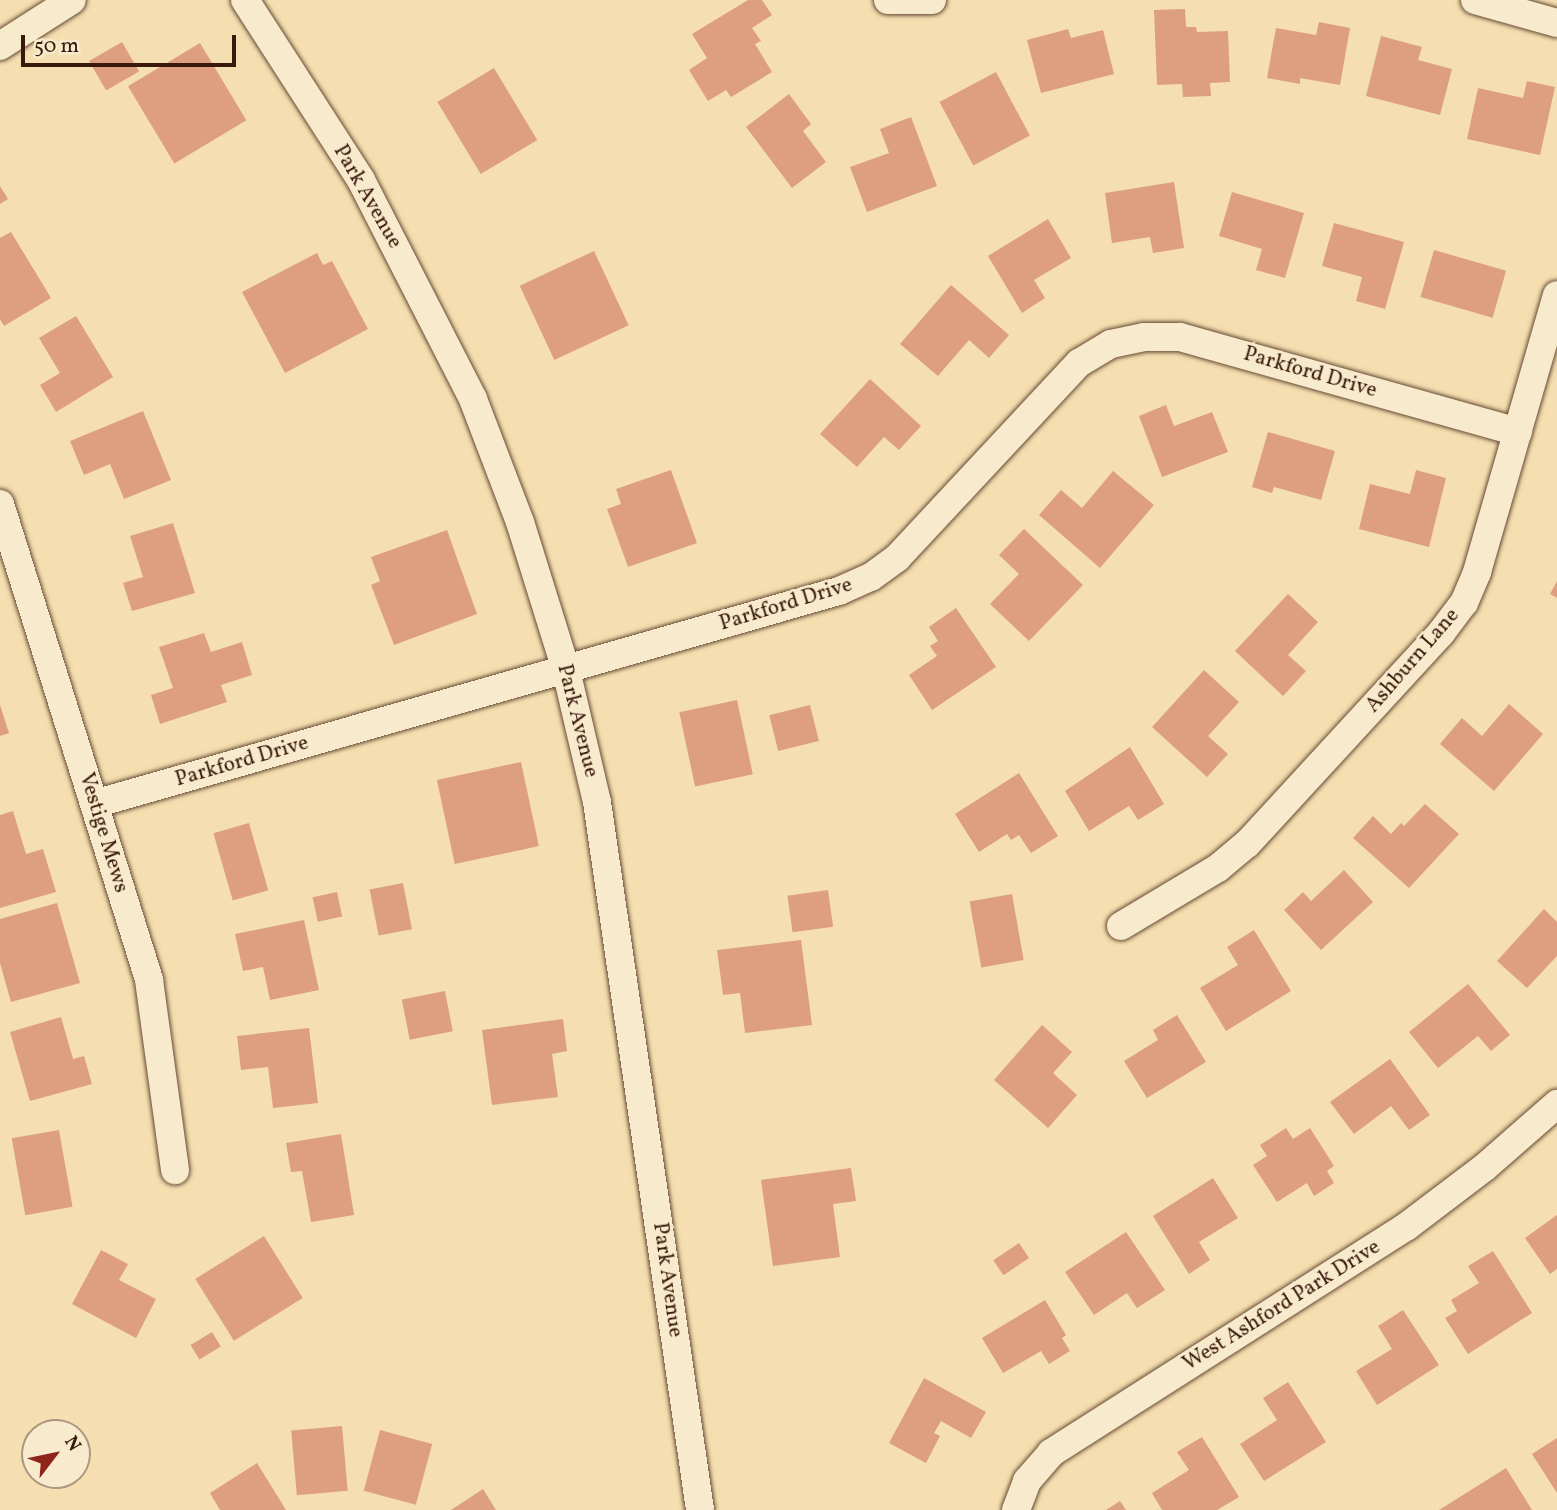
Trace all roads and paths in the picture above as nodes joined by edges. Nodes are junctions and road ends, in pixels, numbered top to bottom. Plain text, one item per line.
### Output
1 (72, 0) edge
2 (245, 0) edge
3 (888, 0) edge
4 (932, 0) edge
5 (1475, 0) edge
6 (1557, 23) edge
7 (0, 46) edge
8 (1557, 295) edge
9 (1518, 432) junction
10 (0, 504) edge
11 (566, 670) junction
12 (94, 804) junction
13 (1121, 926) dead end
14 (1557, 1104) edge
15 (175, 1170) dead end
16 (700, 1510) edge
17 (1016, 1510) edge

1 - 7 street
2 - 11 street, Park Avenue
3 - 4 street
5 - 6 street
8 - 9 street, Ashburn Lane
9 - 11 street, Parkford Drive
9 - 13 street, Ashburn Lane
10 - 12 street, Vestige Mews
11 - 12 street, Parkford Drive
11 - 16 street, Park Avenue
12 - 15 street, Vestige Mews
14 - 17 street, West Ashford Park Drive

